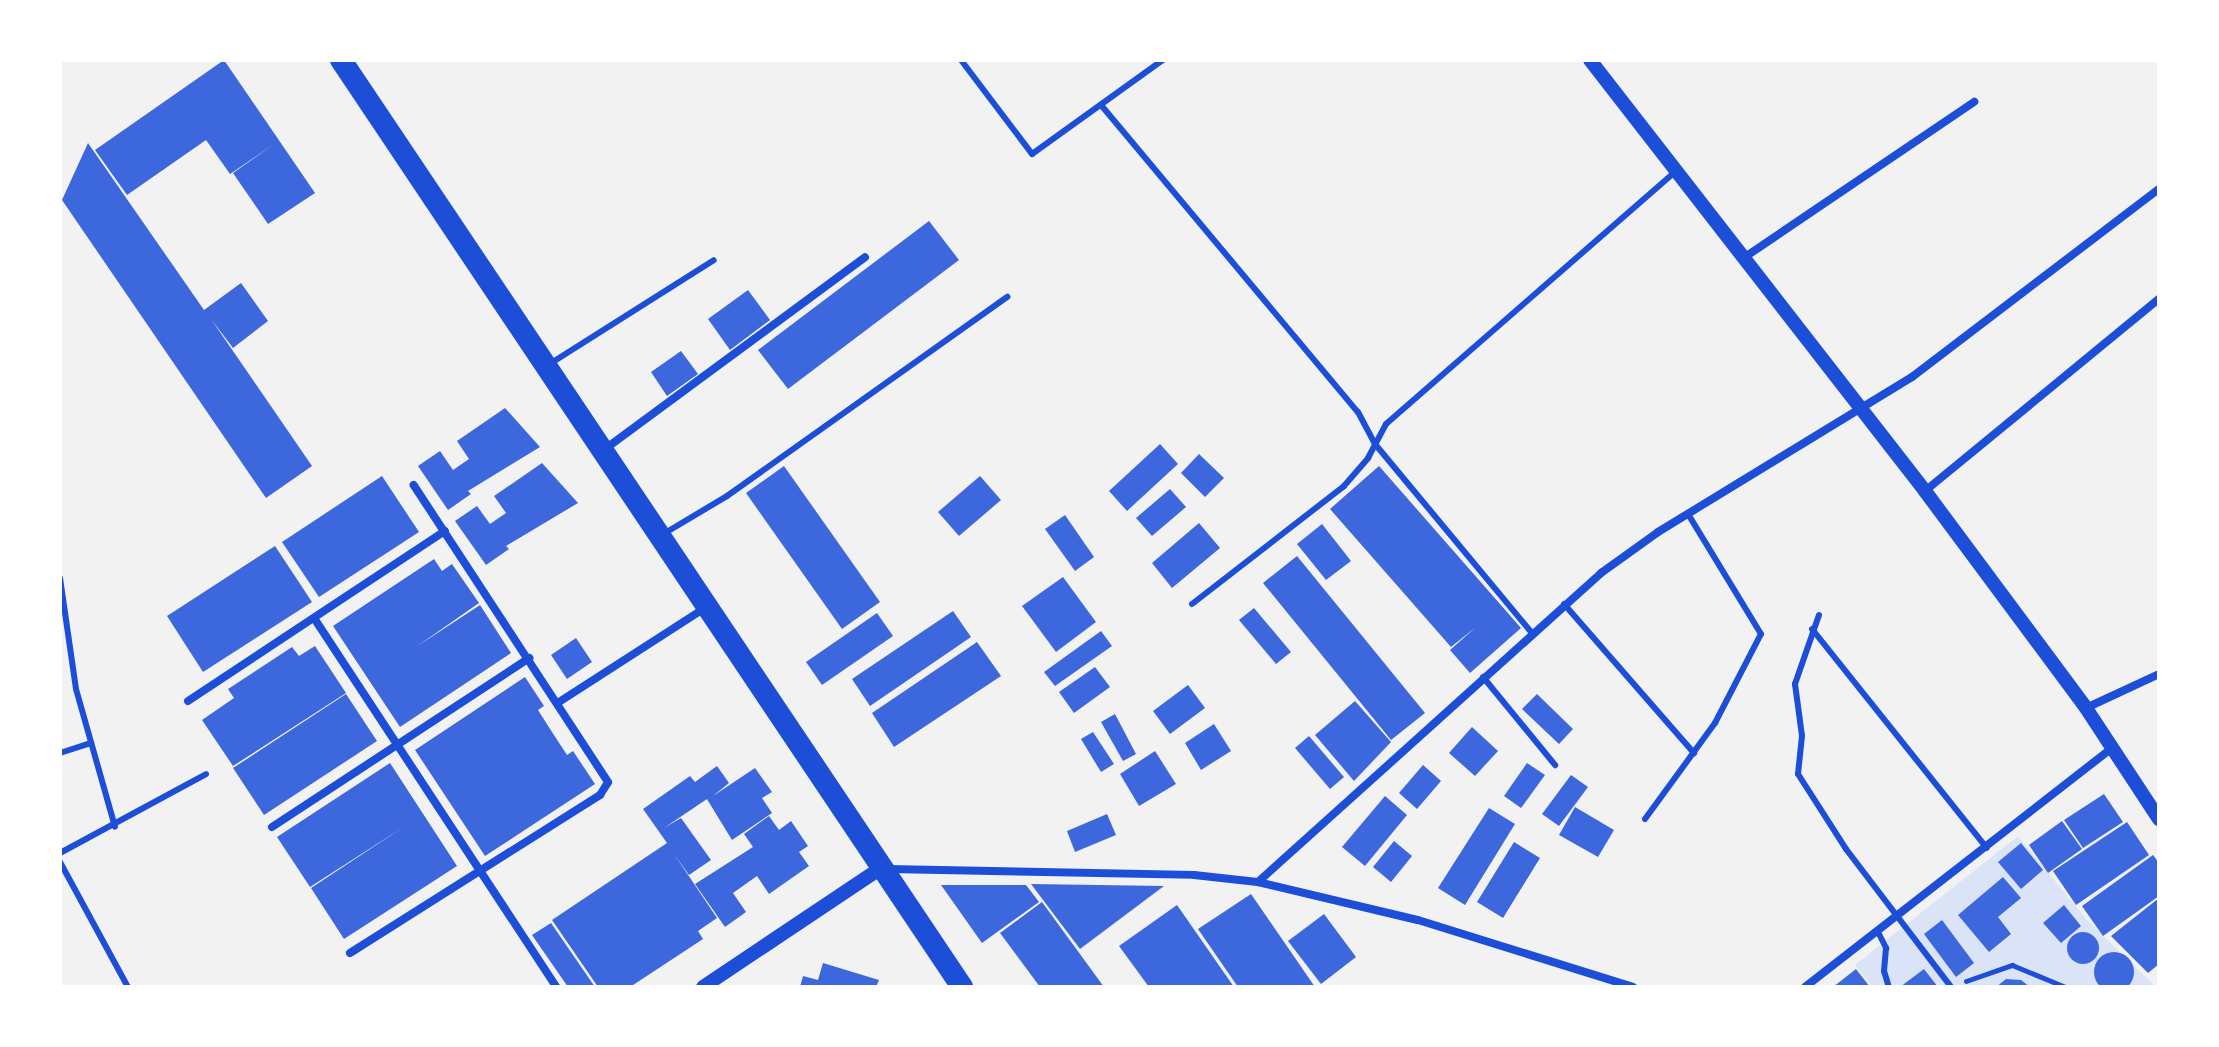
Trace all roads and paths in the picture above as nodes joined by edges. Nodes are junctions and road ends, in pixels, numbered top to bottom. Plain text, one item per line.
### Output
1 (341, 60) edge
2 (961, 60) edge
3 (1163, 60) edge
4 (1590, 60) edge
5 (1974, 102) dead end
6 (1101, 105) junction
7 (1678, 169) junction
8 (2159, 189) edge
9 (865, 257) dead end
10 (1745, 257) junction
11 (714, 260) dead end
12 (1007, 297) dead end
13 (2159, 299) edge
14 (545, 367) junction
15 (1861, 405) junction
16 (1375, 444) junction
17 (602, 452) junction
18 (414, 485) dead end
19 (1925, 491) junction
20 (1688, 514) junction
21 (445, 531) junction
22 (659, 537) junction
23 (60, 578) edge
24 (1192, 604) dead end
25 (1564, 604) junction
26 (706, 608) junction
27 (1819, 615) dead end
28 (314, 618) junction
29 (1812, 629) junction
30 (1532, 633) junction
31 (529, 658) junction
32 (2159, 674) edge
33 (1483, 677) junction
34 (188, 701) dead end
35 (559, 702) junction
36 (2086, 708) junction
37 (90, 743) junction
38 (397, 744) junction
39 (2111, 749) junction
40 (60, 753) edge
41 (1694, 753) junction
42 (1555, 765) dead end
43 (206, 774) dead end
44 (1645, 819) dead end
45 (2159, 819) edge
46 (115, 827) junction
47 (272, 827) dead end
48 (1987, 848) junction
49 (60, 853) edge
50 (60, 862) edge
51 (879, 869) junction
52 (479, 870) junction
53 (1258, 882) junction
54 (1899, 919) junction
55 (1879, 934) junction
56 (350, 953) dead end
57 (128, 987) edge
58 (556, 987) edge
59 (703, 987) edge
60 (962, 987) edge
61 (1633, 987) edge
62 (1805, 987) edge
63 (1889, 987) edge
64 (1952, 987) edge
65 (2065, 987) edge

1 - 14 highway
2 - 6 lane
3 - 6 lane
4 - 7 street
5 - 10 street
6 - 16 lane
7 - 10 street
7 - 16 lane
8 - 15 street
9 - 17 street
10 - 15 street
11 - 14 lane
12 - 22 lane
13 - 19 street
14 - 17 highway
15 - 19 street
15 - 20 street
16 - 24 lane
16 - 30 lane
17 - 22 highway
18 - 21 street
19 - 36 street
20 - 25 street
20 - 41 lane
21 - 28 street
21 - 31 street
22 - 26 highway
23 - 37 lane
25 - 30 street
25 - 41 lane
26 - 35 street
26 - 51 highway
27 - 29 lane
28 - 34 street
28 - 38 street
29 - 48 lane
29 - 54 lane
30 - 33 street
31 - 35 street
31 - 38 street
32 - 36 street
33 - 42 lane
33 - 53 street
35 - 52 street
36 - 39 street
37 - 40 lane
37 - 46 lane
38 - 47 street
38 - 52 street
39 - 45 street
39 - 48 street
41 - 44 lane
43 - 46 lane
46 - 49 lane
48 - 54 street
50 - 57 lane
51 - 53 street
51 - 59 street
51 - 60 highway
52 - 56 street
52 - 58 street
53 - 61 street
54 - 55 street
54 - 64 lane
55 - 62 street
55 - 63 lane
64 - 65 path

